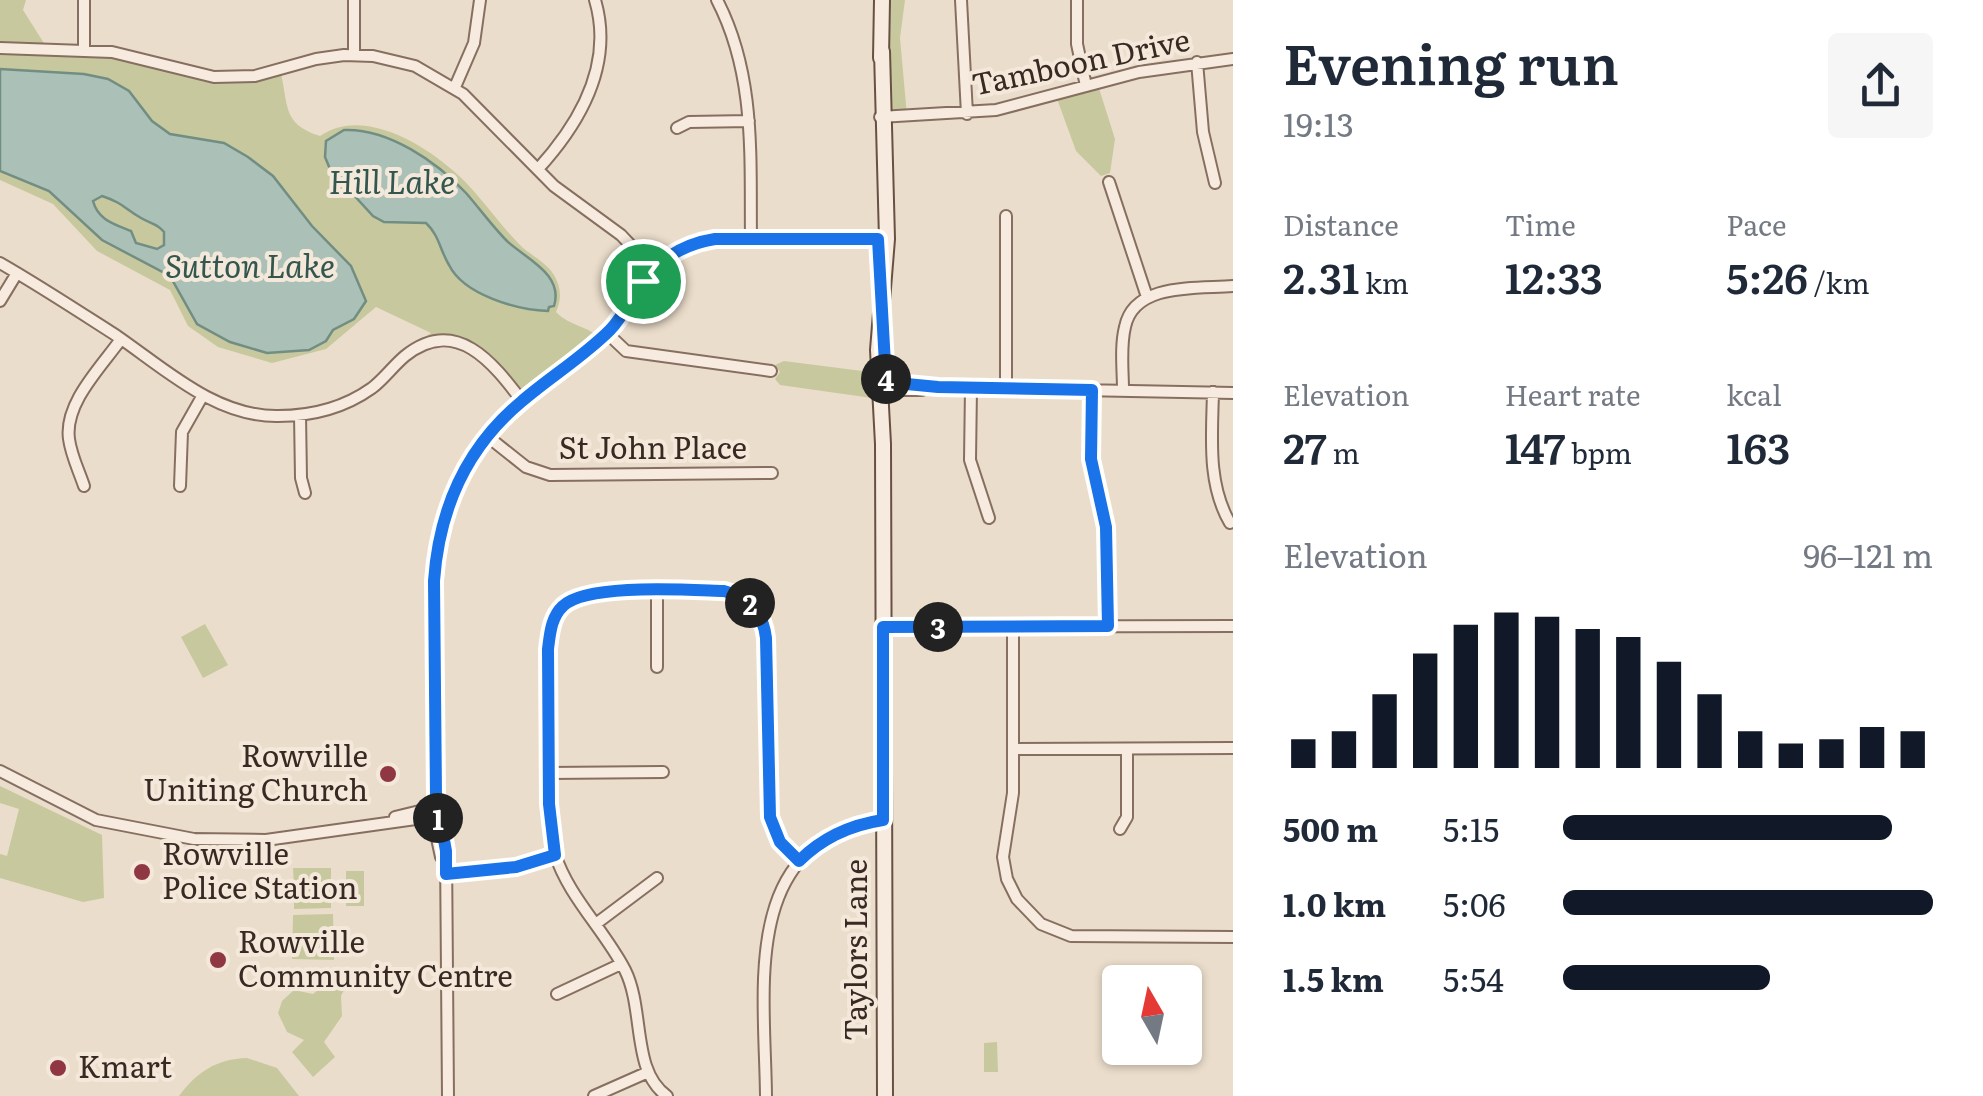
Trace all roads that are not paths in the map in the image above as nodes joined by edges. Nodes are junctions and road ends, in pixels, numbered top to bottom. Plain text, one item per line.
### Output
1 (84, 0) edge
2 (354, 0) edge
3 (480, 0) edge
4 (594, 0) edge
5 (717, 0) edge
6 (882, 0) edge
7 (961, 0) edge
8 (1077, 0) edge
9 (0, 48) edge
10 (84, 49) junction
11 (354, 55) junction
12 (1233, 59) edge
13 (1198, 62) junction
14 (1086, 86) junction
15 (455, 87) junction
16 (967, 114) junction
17 (882, 116) junction
18 (749, 121) junction
19 (677, 128) dead end
20 (538, 169) junction
21 (1109, 182) dead end
22 (1214, 183) dead end
23 (1006, 216) dead end
24 (751, 239) junction
25 (882, 239) junction
26 (0, 263) edge
27 (656, 271) junction
28 (18, 273) junction
29 (1233, 286) edge
30 (1147, 297) junction
31 (0, 301) edge
32 (608, 335) junction
33 (121, 340) junction
34 (772, 372) dead end
35 (882, 386) junction
36 (971, 388) junction
37 (1006, 388) junction
38 (1092, 390) junction
39 (1123, 390) junction
40 (1213, 392) junction
41 (1233, 392) edge
42 (203, 394) junction
43 (522, 401) junction
44 (300, 415) junction
45 (487, 436) junction
46 (772, 474) dead end
47 (84, 486) dead end
48 (180, 486) dead end
49 (305, 493) dead end
50 (989, 518) dead end
51 (1230, 522) dead end
52 (657, 591) junction
53 (1013, 626) junction
54 (1108, 626) junction
55 (1233, 626) edge
56 (883, 627) junction
57 (656, 667) dead end
58 (1014, 748) junction
59 (1233, 748) edge
60 (1127, 749) junction
61 (0, 771) edge
62 (663, 772) dead end
63 (550, 773) junction
64 (437, 811) junction
65 (883, 820) junction
66 (1120, 829) dead end
67 (555, 855) junction
68 (799, 861) junction
69 (446, 871) junction
70 (657, 878) dead end
71 (597, 923) junction
72 (1233, 937) edge
73 (622, 964) junction
74 (557, 994) dead end
75 (646, 1073) junction
76 (448, 1096) edge
77 (594, 1096) edge
78 (667, 1096) edge
79 (766, 1096) edge
80 (885, 1096) edge

1 - 10 street
2 - 11 street
3 - 15 street
4 - 20 street
5 - 18 street
6 - 17 main road, Taylors Lane
7 - 16 street
8 - 14 street
9 - 10 street
10 - 11 street
11 - 15 street
12 - 13 street, Tamboon Drive
13 - 14 street, Tamboon Drive
13 - 22 street
14 - 16 street, Tamboon Drive
15 - 20 street
16 - 17 street, Tamboon Drive
17 - 25 main road, Taylors Lane
18 - 19 street
18 - 24 street
20 - 27 street
21 - 30 street
23 - 37 street
24 - 25 street
24 - 27 street
25 - 35 main road, Taylors Lane
26 - 28 street
27 - 32 street
28 - 31 street
28 - 33 street
29 - 30 street
30 - 39 street
32 - 34 street
32 - 43 street
33 - 42 street
33 - 47 street
35 - 36 street
35 - 56 main road, Taylors Lane
36 - 37 street
36 - 50 street
37 - 38 street
38 - 39 street
38 - 54 street
39 - 40 street
40 - 41 street
40 - 51 street
42 - 44 street
42 - 48 street
43 - 44 street
43 - 45 street
44 - 49 street
45 - 46 street, St John Place
45 - 64 street
52 - 57 street
52 - 63 street
52 - 68 street
53 - 54 street
53 - 56 street
53 - 58 street
54 - 55 street
56 - 65 main road, Taylors Lane
58 - 60 street
58 - 72 street
59 - 60 street
60 - 66 street
61 - 64 street
62 - 63 street
63 - 67 street
64 - 69 street
65 - 68 street
65 - 80 main road, Taylors Lane
67 - 69 street
67 - 71 street
68 - 79 street
69 - 76 street
70 - 71 street
71 - 73 street
73 - 74 street
73 - 75 street
75 - 77 street
75 - 78 street

